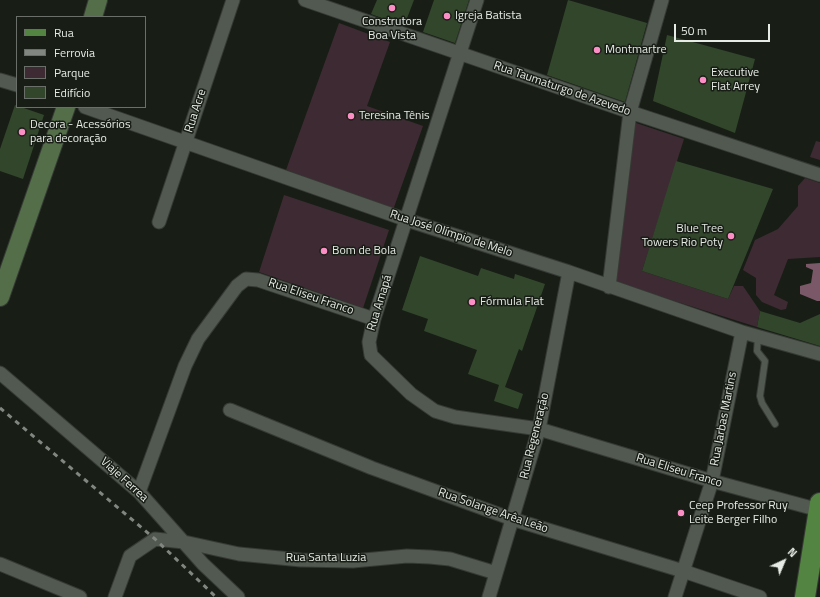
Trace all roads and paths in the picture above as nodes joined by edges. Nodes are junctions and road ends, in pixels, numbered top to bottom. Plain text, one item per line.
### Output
1 (98, 0) edge
2 (233, 0) edge
3 (304, 0) edge
4 (477, 0) edge
5 (662, 0) edge
6 (93, 16) edge
7 (460, 54) junction
8 (0, 80) edge
9 (16, 85) edge
10 (66, 108) edge
11 (88, 108) edge
12 (630, 112) junction
13 (186, 142) junction
14 (820, 175) edge
15 (407, 220) junction
16 (159, 222) dead end
17 (569, 272) junction
18 (609, 287) junction
19 (0, 297) edge
20 (374, 319) junction
21 (742, 332) junction
22 (758, 336) junction
23 (820, 354) edge
24 (0, 373) edge
25 (230, 410) dead end
26 (775, 424) dead end
27 (539, 429) junction
28 (712, 481) junction
29 (139, 492) junction
30 (820, 506) edge
31 (512, 519) junction
32 (184, 542) junction
33 (0, 564) edge
34 (683, 571) junction
35 (496, 573) junction
36 (80, 597) edge
37 (115, 597) edge
38 (238, 597) edge
39 (489, 597) edge
40 (675, 597) edge
41 (760, 597) edge
42 (805, 597) edge

1 - 6 street
2 - 13 street, Rua Acre
3 - 7 street, Rua Taumaturgo de Azevedo
4 - 7 street, Rua Amapá
5 - 12 street
7 - 12 street, Rua Taumaturgo de Azevedo
7 - 15 street, Rua Amapá
8 - 9 street
10 - 19 street
11 - 13 street, Rua José Olímpio de Melo
12 - 14 street, Rua Taumaturgo de Azevedo
12 - 18 street
13 - 15 street, Rua José Olímpio de Melo
13 - 16 street, Rua Acre
15 - 17 street, Rua José Olímpio de Melo
15 - 20 street, Rua Amapá
17 - 18 street, Rua José Olímpio de Melo
17 - 27 street, Rua Regeneração
18 - 21 street, Rua José Olímpio de Melo
20 - 27 street, Rua Amapá
20 - 29 street, Rua Eliseu Franco
21 - 22 street, Rua José Olímpio de Melo
21 - 28 street, Rua Jarbas Martins
22 - 23 street, Rua José Olímpio de Melo
22 - 26 lane
24 - 29 street, Viaje Ferrea
25 - 31 street, Rua Solange Arêa Leão
27 - 28 street, Rua Eliseu Franco
27 - 31 street, Rua Regeneração
28 - 30 street, Rua Eliseu Franco
28 - 34 street, Rua Jarbas Martins
29 - 32 street, Viaje Ferrea
30 - 42 main road
31 - 34 street, Rua Solange Arêa Leão
31 - 35 street, Rua Regeneração
32 - 35 street, Rua Santa Luzia
32 - 37 street, Rua Santa Luzia
32 - 38 street, Viaje Ferrea
33 - 36 street
34 - 40 street, Rua Jarbas Martins
34 - 41 street, Rua Solange Arêa Leão
35 - 39 street, Rua Regeneração

